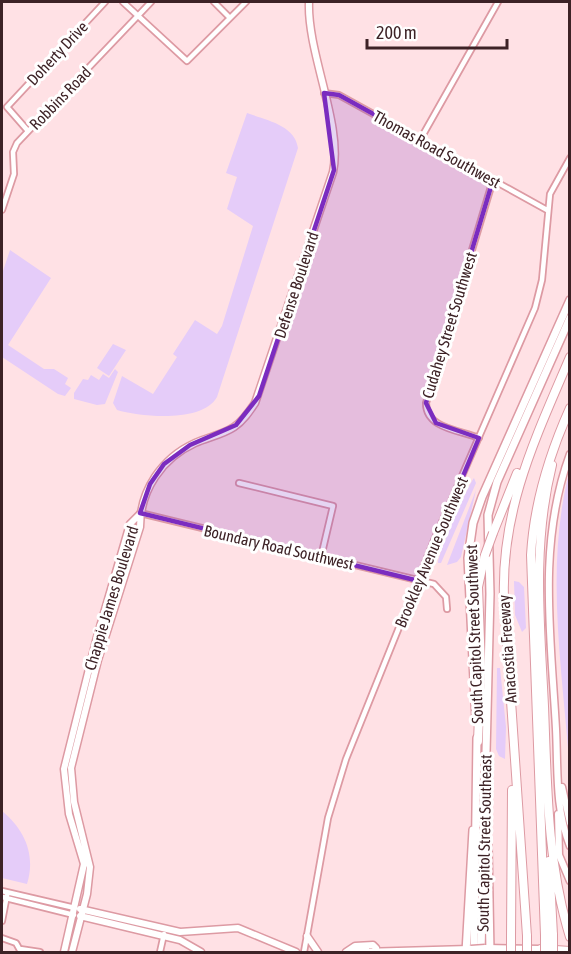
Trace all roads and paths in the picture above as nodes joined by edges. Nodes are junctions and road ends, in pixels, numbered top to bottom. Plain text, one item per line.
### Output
1 (105, 2) edge
2 (123, 2) edge
3 (151, 2) edge
4 (214, 2) edge
5 (246, 2) edge
6 (309, 2) edge
7 (498, 2) edge
8 (137, 16) junction
9 (230, 18) junction
10 (324, 93) junction
11 (28, 131) junction
12 (420, 140) junction
13 (570, 158) edge
14 (493, 180) junction
15 (2, 210) edge
16 (547, 210) junction
17 (570, 300) edge
18 (570, 318) edge
19 (570, 347) edge
20 (570, 357) edge
21 (570, 408) edge
22 (570, 413) edge
23 (479, 438) junction
24 (570, 454) edge
25 (239, 483) dead end
26 (140, 513) junction
27 (321, 557) junction
28 (419, 581) junction
29 (447, 609) dead end
30 (513, 732) junction
31 (478, 741) junction
32 (557, 750) junction
33 (559, 801) junction
34 (548, 806) junction
35 (570, 823) edge
36 (570, 846) edge
37 (570, 881) edge
38 (2, 891) edge
39 (5, 896) edge
40 (74, 911) junction
41 (82, 913) junction
42 (2, 921) edge
43 (165, 928) junction
44 (549, 935) junction
45 (164, 936) junction
46 (307, 936) junction
47 (570, 937) edge
48 (2, 938) edge
49 (570, 949) edge
50 (487, 950) edge
51 (21, 951) edge
52 (348, 951) edge
53 (469, 951) edge
54 (543, 951) edge
55 (40, 952) edge
56 (64, 952) edge
57 (72, 952) edge
58 (160, 952) edge
59 (201, 952) edge
60 (296, 952) edge
61 (304, 952) edge
62 (318, 952) edge
63 (362, 952) edge
64 (410, 952) edge
65 (511, 952) edge
66 (516, 952) edge
67 (527, 952) edge
68 (553, 952) edge

1 - 11 street, Doherty Drive
2 - 8 street
3 - 8 street, Robbins Road
4 - 9 street
5 - 9 street
6 - 10 street, Defense Boulevard
7 - 12 street
8 - 9 street
8 - 11 street, Robbins Road
10 - 12 street, Thomas Road Southwest
10 - 26 street, Defense Boulevard
11 - 15 street, Robbins Road
12 - 14 street, Thomas Road Southwest
13 - 16 street, Brookley Avenue Southwest
14 - 16 street, Thomas Road Southwest
14 - 23 street, Cudahey Street Southwest
16 - 23 street, Brookley Avenue Southwest
17 - 31 main road, South Capitol Street Southwest
18 - 50 main road, South Capitol Street Southeast
19 - 31 highway, bridge
20 - 30 highway, Anacostia Freeway
21 - 44 highway, Anacostia Freeway
22 - 34 highway
23 - 28 street, Brookley Avenue Southwest
24 - 32 street
25 - 27 street
26 - 27 street, Boundary Road Southwest
26 - 40 street, Chappie James Boulevard
26 - 41 street, Chappie James Boulevard
27 - 28 street, Boundary Road Southwest
28 - 29 street, Boundary Road Southwest
28 - 46 street, Brookley Avenue Southwest
30 - 65 highway, bridge
30 - 67 highway, Anacostia Freeway, bridge
31 - 53 main road, South Capitol Street Southwest
32 - 33 street
32 - 35 street
33 - 36 street
33 - 37 street
34 - 44 highway
34 - 47 highway
38 - 39 street
39 - 40 street
39 - 42 street
40 - 41 street
40 - 56 street, Chappie James Boulevard
41 - 43 street
41 - 45 street
41 - 57 street, Chappie James Boulevard
43 - 45 street
43 - 60 street
44 - 54 highway, Anacostia Freeway, bridge
44 - 68 highway, bridge
45 - 58 street
45 - 59 street
46 - 61 street, Brookley Avenue Southwest
46 - 62 street
48 - 51 street
49 - 54 highway
50 - 53 street, bridge
50 - 54 street
51 - 55 street
52 - 64 street
53 - 64 street
54 - 66 street
63 - 64 street

